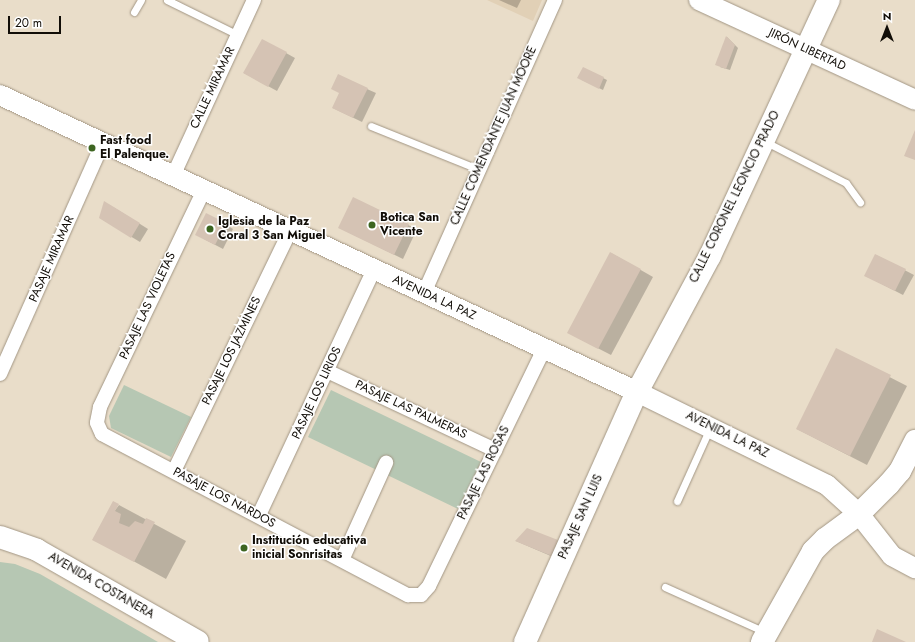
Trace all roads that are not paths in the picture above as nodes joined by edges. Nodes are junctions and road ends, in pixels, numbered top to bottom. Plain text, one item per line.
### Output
1 (141, 0) edge
2 (167, 0) edge
3 (254, 0) edge
4 (555, 0) edge
5 (700, 0) edge
6 (829, 0) edge
7 (134, 12) dead end
8 (238, 35) junction
9 (806, 50) junction
10 (1, 99) edge
11 (915, 100) edge
12 (371, 126) dead end
13 (763, 140) junction
14 (103, 144) junction
15 (478, 169) junction
16 (173, 176) junction
17 (204, 190) junction
18 (860, 202) dead end
19 (290, 231) junction
20 (374, 270) junction
21 (424, 293) junction
22 (544, 350) junction
23 (327, 371) junction
24 (0, 374) edge
25 (637, 392) junction
26 (97, 423) joint
27 (710, 427) junction
28 (915, 441) edge
29 (495, 450) junction
30 (386, 463) dead end
31 (174, 471) junction
32 (677, 501) dead end
33 (859, 514) junction
34 (259, 515) junction
35 (0, 537) edge
36 (342, 560) junction
37 (915, 568) edge
38 (665, 587) dead end
39 (421, 595) joint
40 (764, 638) edge
41 (198, 642) edge
42 (525, 642) edge

1 - 7 lane
2 - 8 lane
3 - 8 street, CALLE MIRAMAR
4 - 15 street, CALLE COMENDANTE JUAN MOORE
5 - 9 main road, JIRÓN LIBERTAD
6 - 9 main road, CALLE CORONEL LEONCIO PRADO
8 - 16 street, CALLE MIRAMAR
9 - 11 main road, JIRÓN LIBERTAD
9 - 13 main road, CALLE CORONEL LEONCIO PRADO
10 - 14 main road, AVENIDA LA PAZ
12 - 15 lane
13 - 18 lane
13 - 25 main road, CALLE CORONEL LEONCIO PRADO
14 - 16 main road, AVENIDA LA PAZ
14 - 24 street, PASAJE MIRAMAR
15 - 21 street, CALLE COMENDANTE JUAN MOORE
16 - 17 main road, AVENIDA LA PAZ
17 - 19 main road, AVENIDA LA PAZ
17 - 26 street, PASAJE LAS VIOLETAS
19 - 20 main road, AVENIDA LA PAZ
19 - 31 street, PASAJE LOS JAZMINES
20 - 21 main road, AVENIDA LA PAZ
20 - 23 street, PASAJE LOS LIRIOS
21 - 22 main road, AVENIDA LA PAZ
22 - 25 main road, AVENIDA LA PAZ
22 - 29 street, PASAJE LAS ROSAS
23 - 29 street, PASAJE LAS PALMERAS
23 - 34 street, PASAJE LOS LIRIOS
25 - 27 main road, AVENIDA LA PAZ
25 - 42 main road, PASAJE SAN LUIS
26 - 31 street, PASAJE LOS NARDOS
27 - 32 lane
27 - 33 main road, AVENIDA LA PAZ
28 - 33 main road
29 - 39 street, PASAJE LAS ROSAS
30 - 36 street
31 - 34 street, PASAJE LOS NARDOS
33 - 37 main road, AVENIDA LA PAZ
33 - 40 main road
34 - 36 street, PASAJE LOS NARDOS
35 - 41 main road, AVENIDA COSTANERA
36 - 39 street, PASAJE LOS NARDOS
38 - 40 lane

